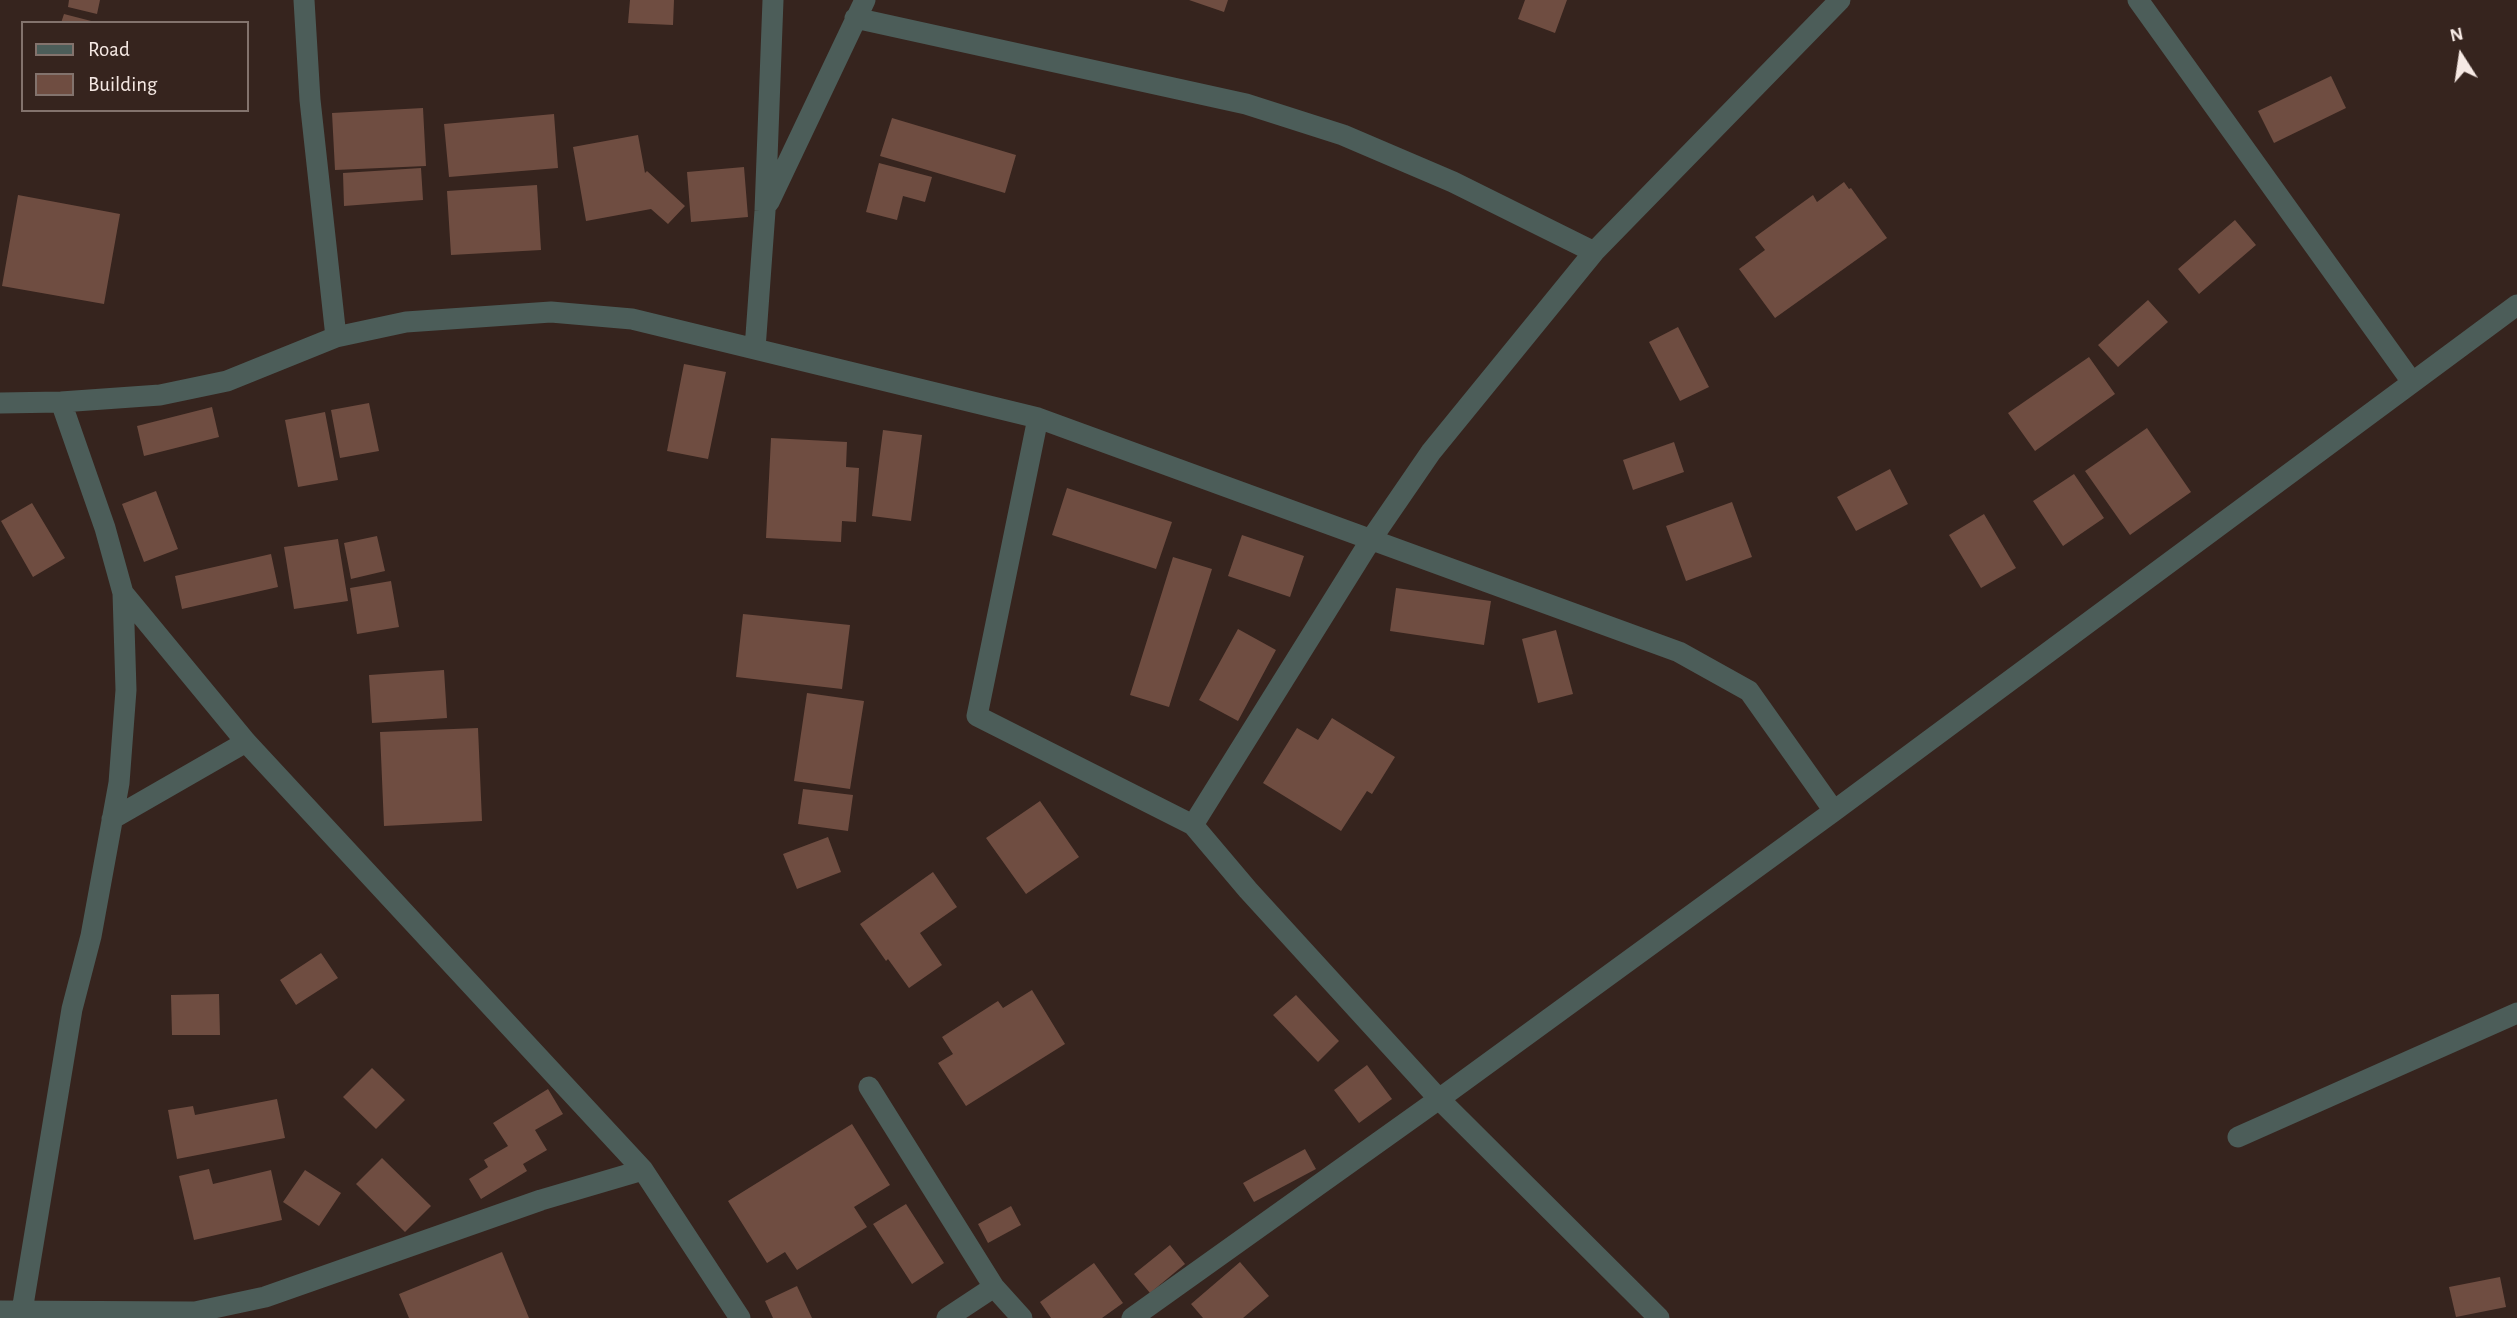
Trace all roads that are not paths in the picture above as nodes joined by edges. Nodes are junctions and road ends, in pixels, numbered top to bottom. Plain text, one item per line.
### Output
1 (304, 0) edge
2 (773, 0) edge
3 (1840, 0) edge
4 (2138, 0) edge
5 (860, 9) edge
6 (765, 211) junction
7 (1594, 251) junction
8 (2517, 304) edge
9 (336, 337) junction
10 (755, 349) junction
11 (2412, 382) junction
12 (0, 402) edge
13 (61, 402) junction
14 (1038, 418) junction
15 (1372, 538) junction
16 (123, 593) junction
17 (246, 741) junction
18 (1834, 811) junction
19 (112, 819) junction
20 (1193, 825) junction
21 (2517, 1013) edge
22 (869, 1087) dead end
23 (1439, 1099) junction
24 (2238, 1137) dead end
25 (643, 1170) junction
26 (994, 1287) junction
27 (0, 1311) edge
28 (22, 1311) junction
29 (740, 1318) edge
30 (947, 1318) edge
31 (1022, 1318) edge
32 (1132, 1318) edge
33 (1659, 1318) edge

1 - 9 street
2 - 6 street
3 - 7 street
4 - 11 street
5 - 6 street
5 - 7 street
6 - 10 street
7 - 15 street
8 - 11 street
9 - 10 street
9 - 13 street
10 - 14 street
11 - 18 street
12 - 13 street
13 - 16 street
14 - 15 street
14 - 20 street
15 - 18 street
15 - 20 street
16 - 17 street
16 - 19 street
17 - 19 street
17 - 25 street
18 - 23 street
19 - 28 street
20 - 23 street
21 - 24 street
22 - 26 street
23 - 32 street
23 - 33 street
25 - 28 street
25 - 29 street
26 - 30 street
26 - 31 street
27 - 28 street

